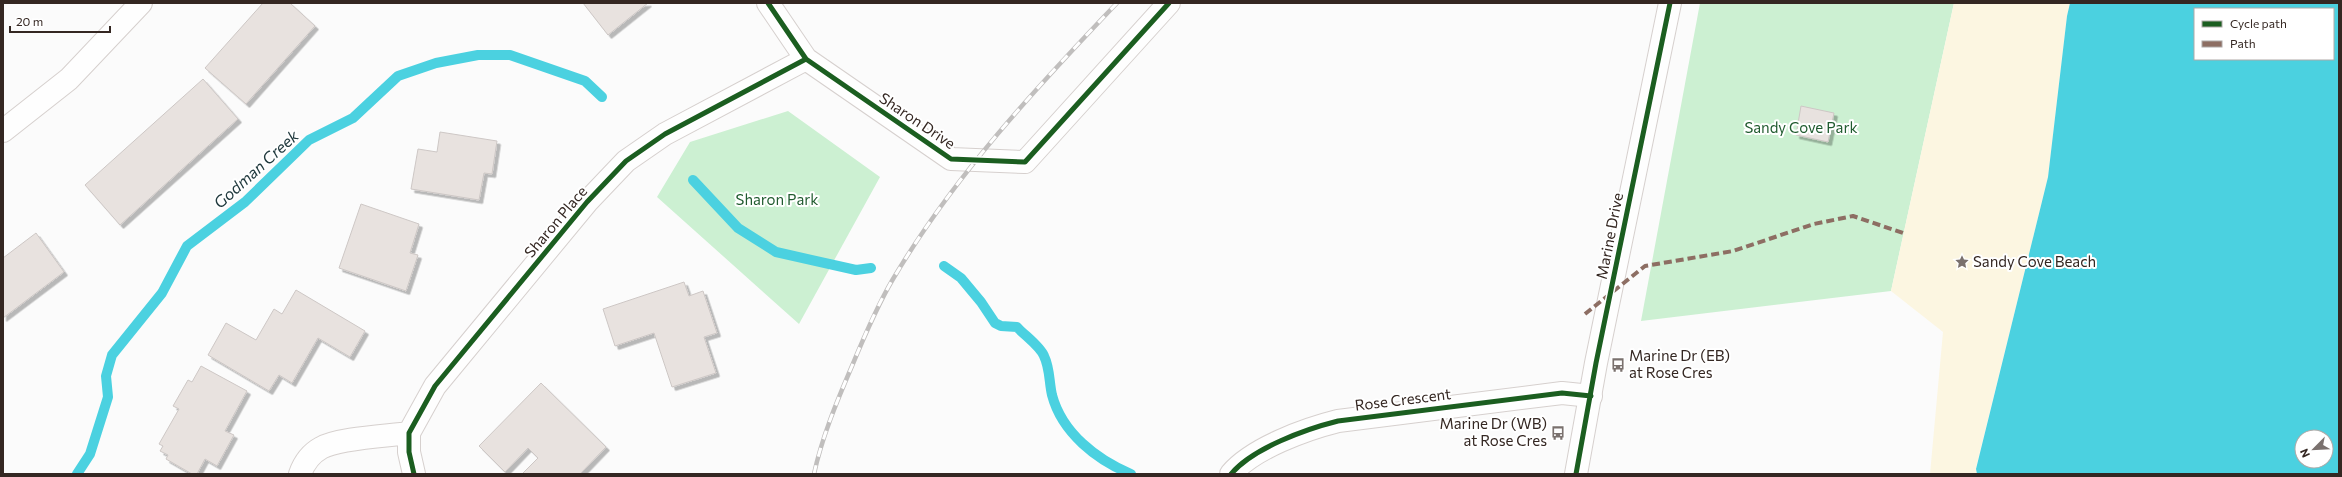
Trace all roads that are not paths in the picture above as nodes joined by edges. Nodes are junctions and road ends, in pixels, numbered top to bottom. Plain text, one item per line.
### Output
1 (141, 3) edge
2 (768, 3) edge
3 (1169, 3) edge
4 (1670, 3) edge
5 (806, 59) junction
6 (3, 131) edge
7 (1591, 396) junction
8 (409, 433) junction
9 (300, 474) edge
10 (414, 474) edge
11 (1231, 474) edge
12 (1576, 474) edge

1 - 6 street
2 - 5 street, Sharon Drive
3 - 5 street, Sharon Drive
4 - 7 street, Marine Drive
5 - 8 street, Sharon Place
7 - 11 street, Rose Crescent
7 - 12 street, Marine Drive
8 - 9 street
8 - 10 street

